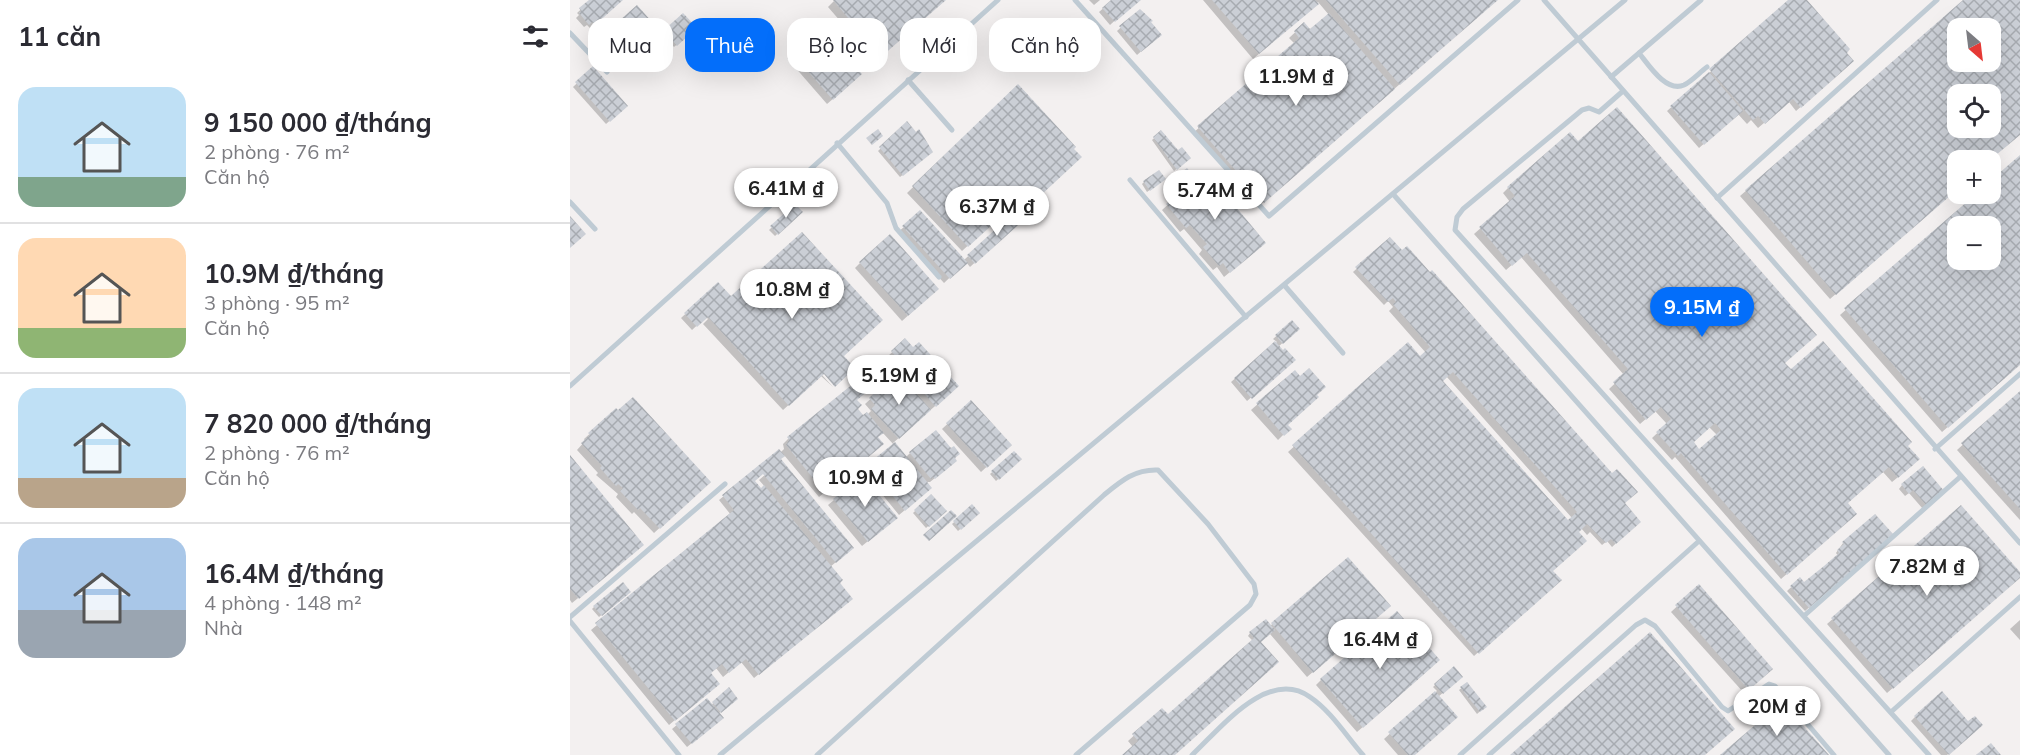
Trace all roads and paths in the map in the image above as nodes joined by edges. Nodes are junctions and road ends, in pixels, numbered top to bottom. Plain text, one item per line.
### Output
1 (998, 0) edge
2 (1075, 0) edge
3 (1518, 0) edge
4 (1544, 0) edge
5 (1625, 0) edge
6 (1701, 0) edge
7 (1937, 0) edge
8 (570, 33) edge
9 (1577, 39) junction
10 (588, 52) edge
11 (1639, 53) junction
12 (1707, 67) dead end
13 (1611, 77) junction
14 (908, 80) junction
15 (1623, 91) junction
16 (952, 130) dead end
17 (837, 143) junction
18 (1130, 180) dead end
19 (1393, 194) junction
20 (1717, 198) junction
21 (570, 202) edge
22 (595, 229) dead end
23 (939, 277) dead end
24 (1285, 286) junction
25 (1246, 317) junction
26 (1343, 353) dead end
27 (2020, 374) edge
28 (570, 386) edge
29 (1935, 449) junction
30 (1960, 477) junction
31 (725, 484) dead end
32 (1699, 541) junction
33 (2020, 543) edge
34 (2020, 597) edge
35 (1804, 615) junction
36 (570, 617) edge
37 (570, 621) edge
38 (1891, 712) junction
39 (679, 755) edge
40 (720, 755) edge
41 (817, 755) edge
42 (1076, 755) edge
43 (1192, 755) edge
44 (1364, 755) edge
45 (1460, 755) edge
46 (1490, 755) edge
47 (1834, 755) edge
48 (1889, 755) edge
49 (1929, 755) edge

1 - 14 lane
2 - 3 lane
4 - 9 lane
5 - 9 lane
6 - 11 lane
7 - 20 lane
8 - 10 lane
9 - 13 lane
9 - 19 lane
11 - 12 lane
11 - 13 lane
13 - 15 lane
14 - 16 lane
14 - 17 lane
15 - 20 lane
15 - 35 lane
17 - 23 lane
17 - 28 lane
18 - 25 lane
19 - 24 lane
19 - 32 lane
20 - 29 lane
21 - 22 lane
24 - 25 lane
24 - 26 lane
25 - 40 lane
27 - 29 lane
29 - 30 lane
30 - 33 lane
30 - 35 lane
31 - 36 lane
32 - 45 lane
32 - 48 lane
34 - 38 lane
35 - 38 lane
37 - 39 lane
38 - 49 lane
41 - 42 lane
43 - 44 lane
46 - 47 lane

